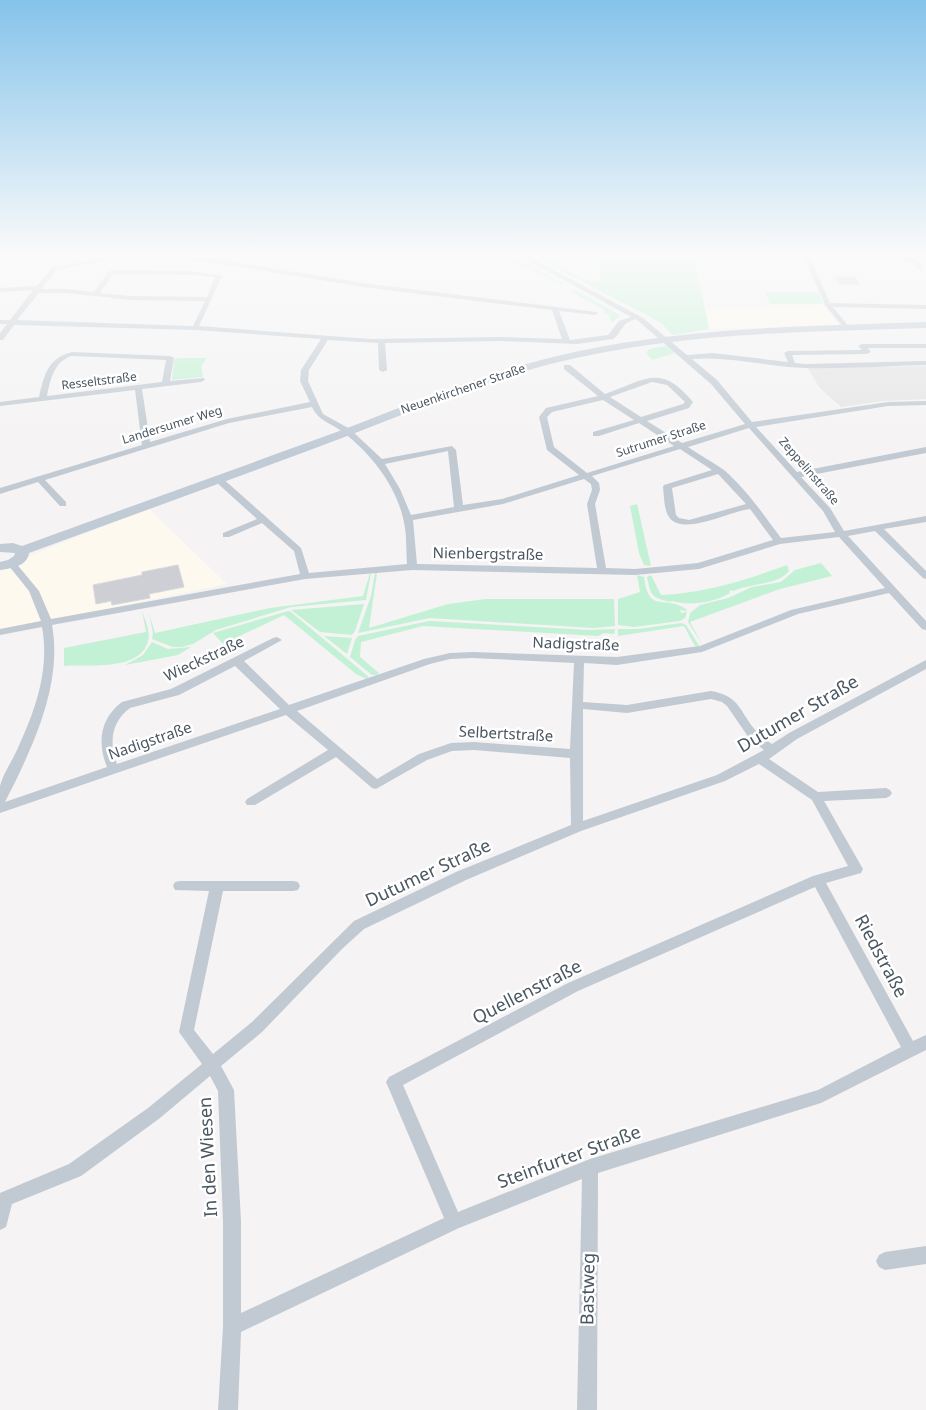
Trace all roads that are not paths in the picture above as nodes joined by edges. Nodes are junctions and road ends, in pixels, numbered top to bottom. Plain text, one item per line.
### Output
1 (198, 321) edge
2 (560, 321) edge
3 (624, 321) edge
4 (643, 321) edge
5 (841, 321) edge
6 (0, 322) edge
7 (13, 322) junction
8 (926, 325) edge
9 (195, 328) junction
10 (847, 328) junction
11 (0, 338) edge
12 (326, 338) junction
13 (666, 338) junction
14 (381, 341) junction
15 (567, 342) junction
16 (926, 346) edge
17 (867, 352) junction
18 (688, 357) junction
19 (926, 363) edge
20 (792, 364) junction
21 (876, 364) junction
22 (567, 367) dead end
23 (383, 370) dead end
24 (200, 380) dead end
25 (166, 384) junction
26 (138, 387) junction
27 (604, 397) junction
28 (42, 399) junction
29 (0, 404) edge
30 (314, 404) junction
31 (926, 404) edge
32 (640, 421) junction
33 (751, 425) junction
34 (347, 431) junction
35 (596, 434) dead end
36 (682, 446) junction
37 (146, 447) junction
38 (926, 450) edge
39 (380, 462) junction
40 (719, 471) junction
41 (796, 475) junction
42 (588, 476) junction
43 (40, 479) junction
44 (218, 479) junction
45 (0, 491) edge
46 (63, 504) dead end
47 (753, 506) junction
48 (459, 509) junction
49 (408, 518) junction
50 (264, 519) junction
51 (926, 519) edge
52 (877, 528) junction
53 (841, 534) junction
54 (226, 535) dead end
55 (779, 541) junction
56 (0, 548) edge
57 (22, 551) junction
58 (6, 565) edge
59 (412, 567) junction
60 (602, 571) junction
61 (305, 576) junction
62 (926, 576) edge
63 (892, 589) junction
64 (47, 622) junction
65 (926, 627) edge
66 (0, 632) edge
67 (277, 640) dead end
68 (579, 660) junction
69 (237, 661) junction
70 (926, 664) edge
71 (578, 705) junction
72 (288, 710) junction
73 (772, 750) junction
74 (336, 751) junction
75 (576, 754) junction
76 (760, 759) junction
77 (114, 770) junction
78 (886, 793) dead end
79 (816, 797) junction
80 (0, 799) edge
81 (251, 802) dead end
82 (0, 808) edge
83 (578, 828) junction
84 (818, 880) junction
85 (180, 886) dead end
86 (294, 886) dead end
87 (217, 887) junction
88 (926, 1042) edge
89 (910, 1050) junction
90 (213, 1066) junction
91 (590, 1167) junction
92 (2, 1200) edge
93 (0, 1221) edge
94 (454, 1222) junction
95 (926, 1255) edge
96 (885, 1261) dead end
97 (232, 1327) junction
98 (228, 1410) edge
99 (587, 1410) edge

1 - 9 street
2 - 15 street
3 - 15 street
4 - 13 street, Zeppelinstraße
5 - 10 street
6 - 7 street
7 - 9 street
7 - 11 street
8 - 10 street, Neuenkirchener Straße
9 - 12 street
10 - 13 street, Neuenkirchener Straße
12 - 14 street
12 - 30 street
13 - 18 street, Zeppelinstraße
13 - 34 street, Neuenkirchener Straße
14 - 15 street
14 - 23 street
16 - 17 street
17 - 20 street
17 - 21 street
18 - 20 street
18 - 33 street, Zeppelinstraße
19 - 21 street
20 - 21 street
22 - 27 street
24 - 25 street, Resseltstraße
25 - 26 street, Resseltstraße
25 - 28 street
26 - 28 street, Resseltstraße
26 - 37 street
27 - 32 street
27 - 32 street
27 - 42 street
28 - 29 street, Resseltstraße
30 - 34 street
30 - 37 street, Landersumer Weg
31 - 33 street, Sutrumer Straße
32 - 35 street
32 - 36 street
33 - 36 street, Sutrumer Straße
33 - 41 street, Zeppelinstraße
34 - 39 street
34 - 44 street, Neuenkirchener Straße
36 - 40 street
36 - 42 street, Sutrumer Straße
37 - 43 street, Landersumer Weg
38 - 41 street
39 - 48 street
39 - 49 street
40 - 47 street
40 - 47 street
41 - 53 street, Zeppelinstraße
42 - 48 street, Sutrumer Straße
42 - 60 street
43 - 45 street, Landersumer Weg
43 - 46 street
44 - 50 street
44 - 57 street, Neuenkirchener Straße
47 - 55 street
48 - 49 street, Sutrumer Straße
49 - 59 street
50 - 54 street
50 - 61 street
51 - 52 street, Nienbergstraße
52 - 53 street, Nienbergstraße
52 - 62 street
53 - 55 street, Nienbergstraße
53 - 63 street, Zeppelinstraße
55 - 60 street, Nienbergstraße
56 - 57 street
57 - 58 street
58 - 64 street
59 - 60 street, Nienbergstraße
59 - 61 street, Nienbergstraße
61 - 64 street, Nienbergstraße
63 - 65 street, Zeppelinstraße
63 - 68 street, Nadigstraße
64 - 66 street, Nienbergstraße
64 - 80 street
67 - 69 street, Wieckstraße
68 - 71 street
68 - 72 street, Nadigstraße
69 - 72 street
69 - 77 street, Wieckstraße
70 - 73 street, Dutumer Straße
71 - 73 street
71 - 75 street
72 - 74 street, Selbertstraße
72 - 77 street, Nadigstraße
73 - 76 street, Dutumer Straße
74 - 75 street, Selbertstraße
74 - 81 street
75 - 83 street
76 - 79 street
76 - 83 street, Dutumer Straße
77 - 82 street, Nadigstraße
78 - 79 street
79 - 84 street
83 - 90 street, Dutumer Straße
84 - 89 street, Riedstraße
84 - 94 street, Quellenstraße
85 - 87 street
86 - 87 street
87 - 90 street, In den Wiesen
88 - 89 street, Steinfurter Straße
89 - 91 street, Steinfurter Straße
90 - 92 street, Dutumer Straße
90 - 97 street, In den Wiesen
91 - 94 street, Steinfurter Straße
91 - 99 street, Bastweg
92 - 93 street
94 - 97 street, Steinfurter Straße
95 - 96 street
97 - 98 street, In den Wiesen

